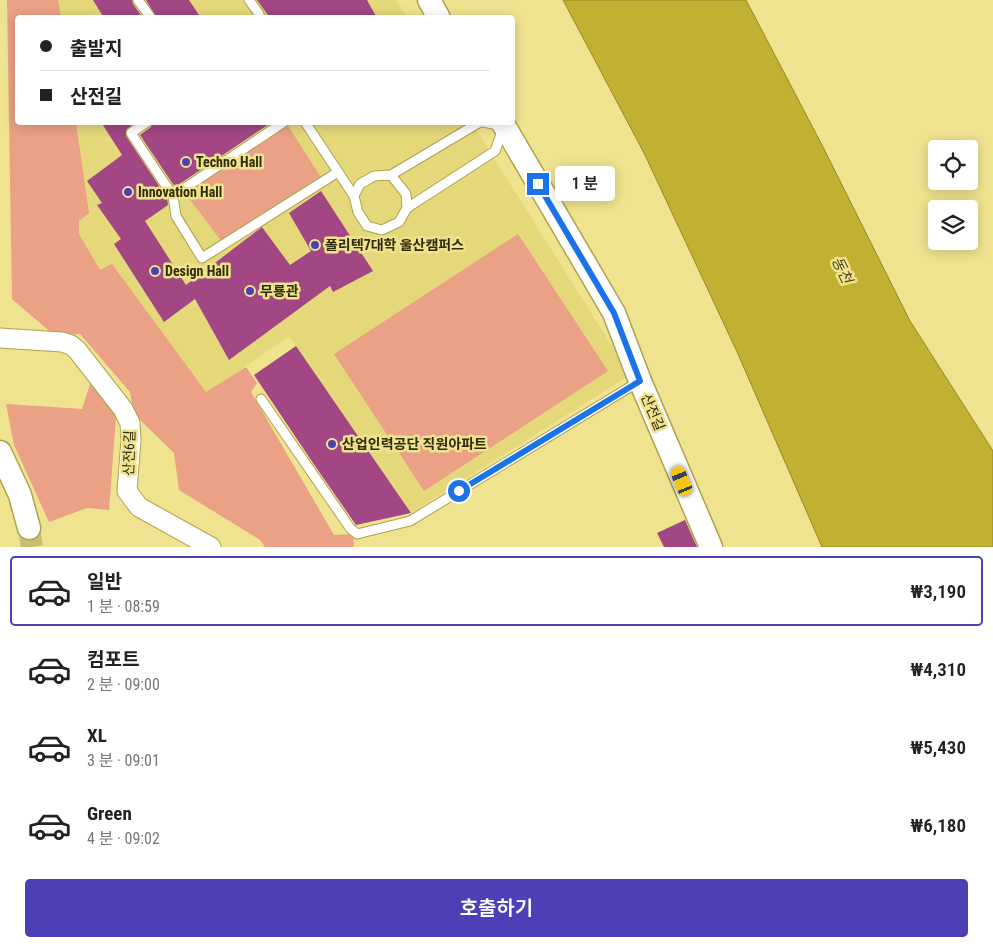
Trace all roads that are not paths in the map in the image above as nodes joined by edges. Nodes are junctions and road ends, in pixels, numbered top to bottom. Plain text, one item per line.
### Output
1 (138, 0) edge
2 (249, 0) edge
3 (429, 0) edge
4 (149, 15) edge
5 (259, 15) edge
6 (437, 15) edge
7 (143, 125) edge
8 (280, 125) edge
9 (307, 125) edge
10 (488, 125) edge
11 (492, 125) edge
12 (493, 125) edge
13 (338, 172) junction
14 (392, 175) junction
15 (174, 196) junction
16 (354, 196) junction
17 (408, 208) junction
18 (0, 338) edge
19 (640, 381) junction
20 (261, 399) dead end
21 (0, 452) edge
22 (29, 528) tunnel mouth
23 (211, 547) edge
24 (711, 547) edge

1 - 4 lane
2 - 5 lane
3 - 6 street
7 - 15 lane
8 - 15 lane
9 - 13 lane
10 - 14 lane
11 - 17 lane
12 - 19 street, 산전길
13 - 15 lane
13 - 16 lane
14 - 16 lane
14 - 17 lane
16 - 17 lane
18 - 23 street, 산전6길
19 - 20 lane
19 - 24 street, 산전길
21 - 22 street

